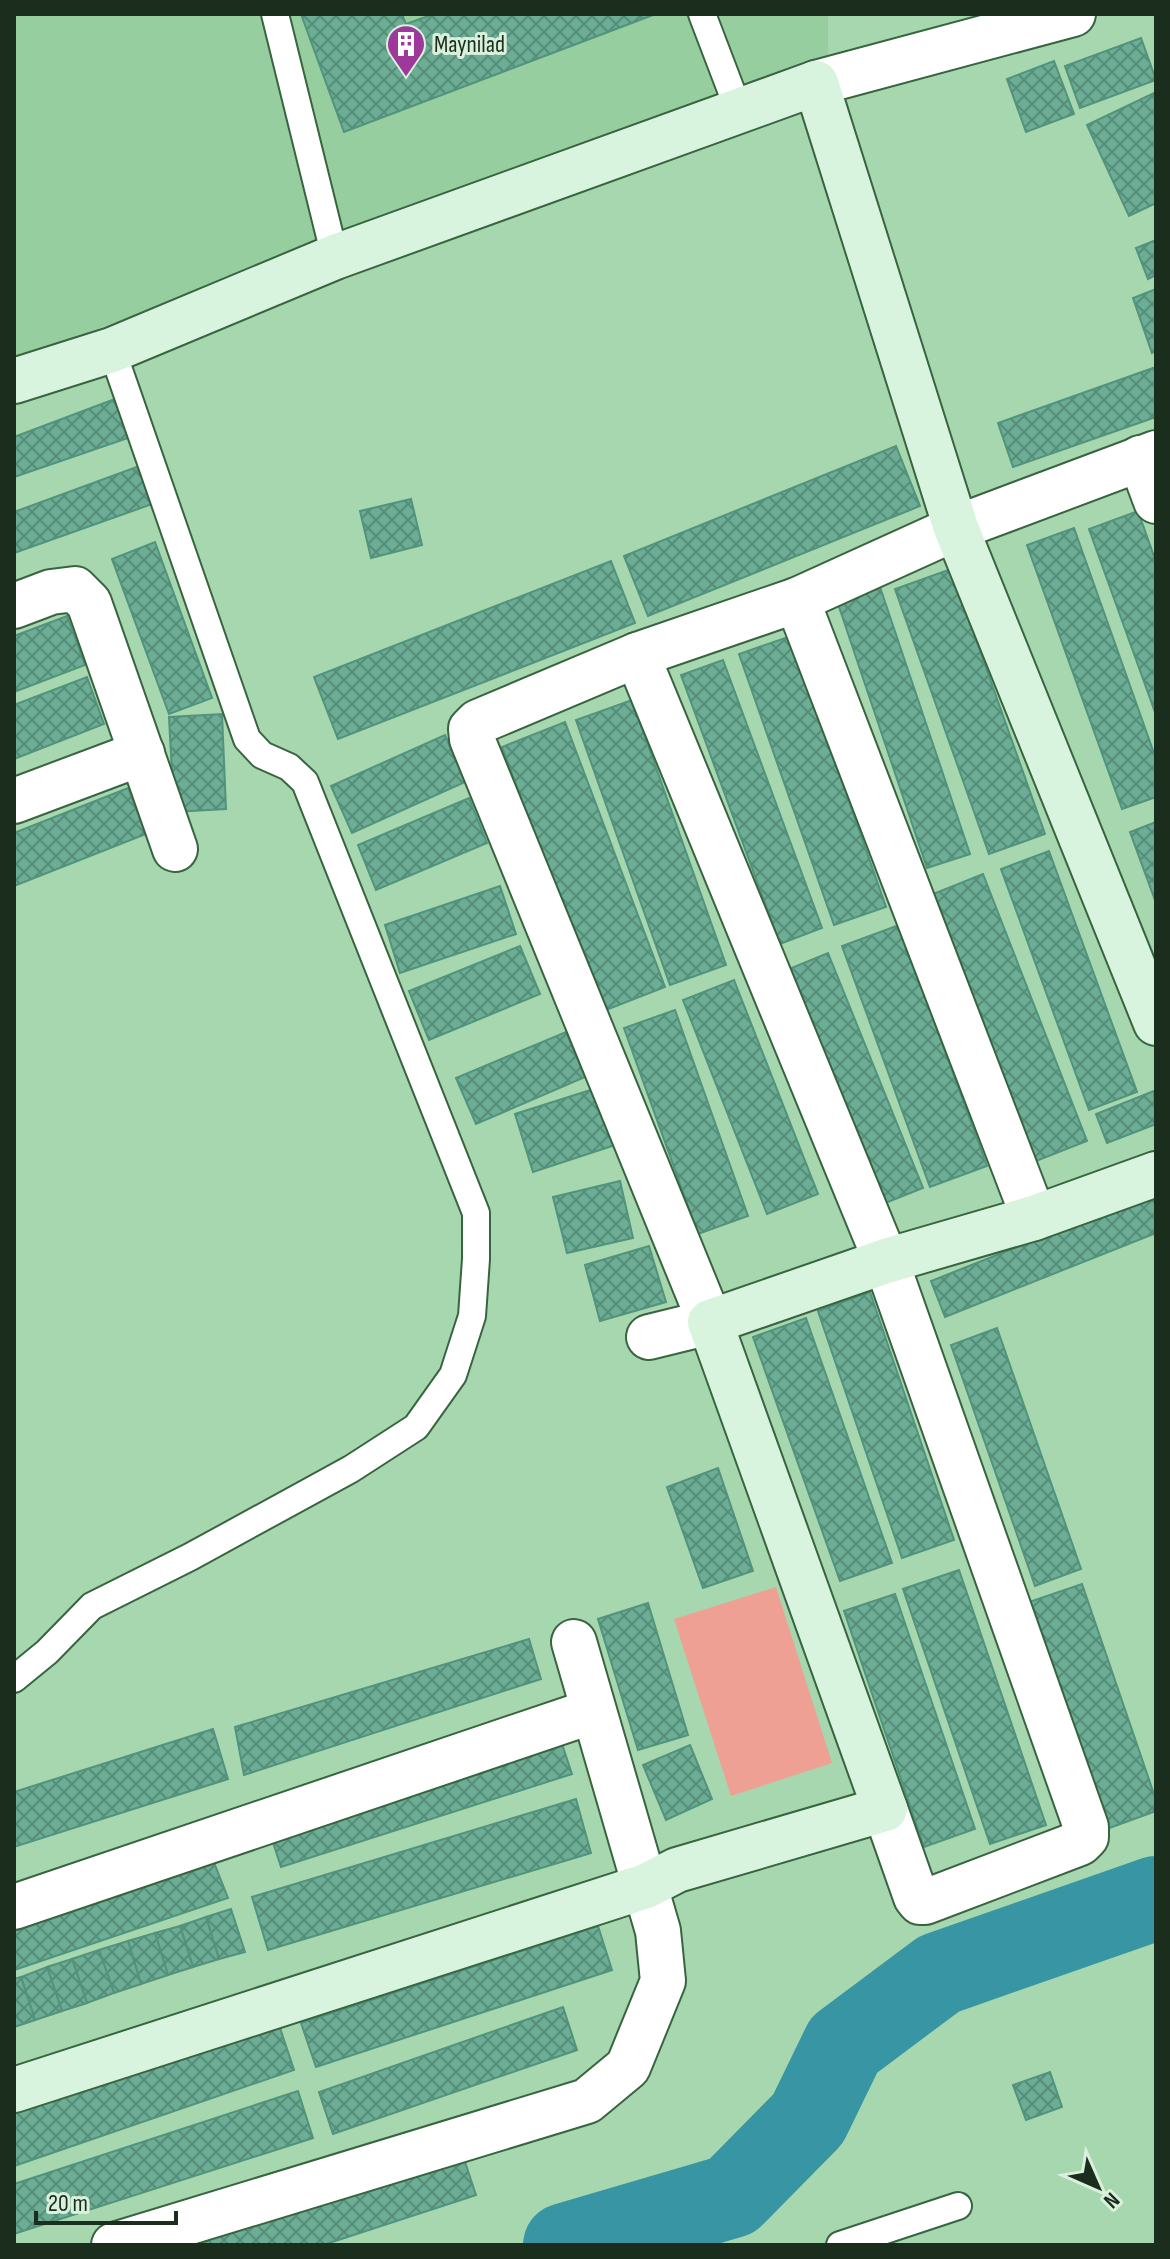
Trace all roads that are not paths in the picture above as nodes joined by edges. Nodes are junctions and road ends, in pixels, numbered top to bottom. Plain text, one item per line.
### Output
1 (275, 14) edge
2 (702, 14) edge
3 (1073, 14) edge
4 (816, 83) junction
5 (739, 111) junction
6 (335, 257) junction
7 (112, 350) junction
8 (14, 381) edge
9 (1148, 455) edge
10 (1156, 501) edge
11 (956, 528) junction
12 (797, 600) junction
13 (14, 606) edge
14 (637, 655) junction
15 (142, 753) junction
16 (14, 801) edge
17 (175, 849) dead end
18 (1156, 1023) edge
19 (1156, 1174) edge
20 (1034, 1218) junction
21 (886, 1261) junction
22 (710, 1322) junction
23 (649, 1337) dead end
24 (574, 1642) dead end
25 (14, 1679) edge
26 (593, 1711) junction
27 (885, 1809) junction
28 (646, 1886) junction
29 (14, 1907) edge
30 (14, 2090) edge
31 (958, 2206) dead end
32 (880, 2239) edge
33 (114, 2245) edge
34 (840, 2245) edge

1 - 6 lane
2 - 5 lane
3 - 4 street
4 - 5 street
4 - 11 street
5 - 6 street
6 - 7 street
7 - 8 street
7 - 25 lane
9 - 10 street
9 - 11 street
11 - 12 street
11 - 18 street
12 - 14 street
12 - 20 street
13 - 15 street
14 - 21 street
14 - 22 street
15 - 16 street
15 - 17 street
19 - 20 street
20 - 21 street
21 - 22 street
21 - 27 street
22 - 23 street
22 - 27 street
24 - 26 street
26 - 28 street
26 - 29 street
27 - 28 street
28 - 30 street
28 - 33 street
31 - 32 lane
32 - 34 lane

